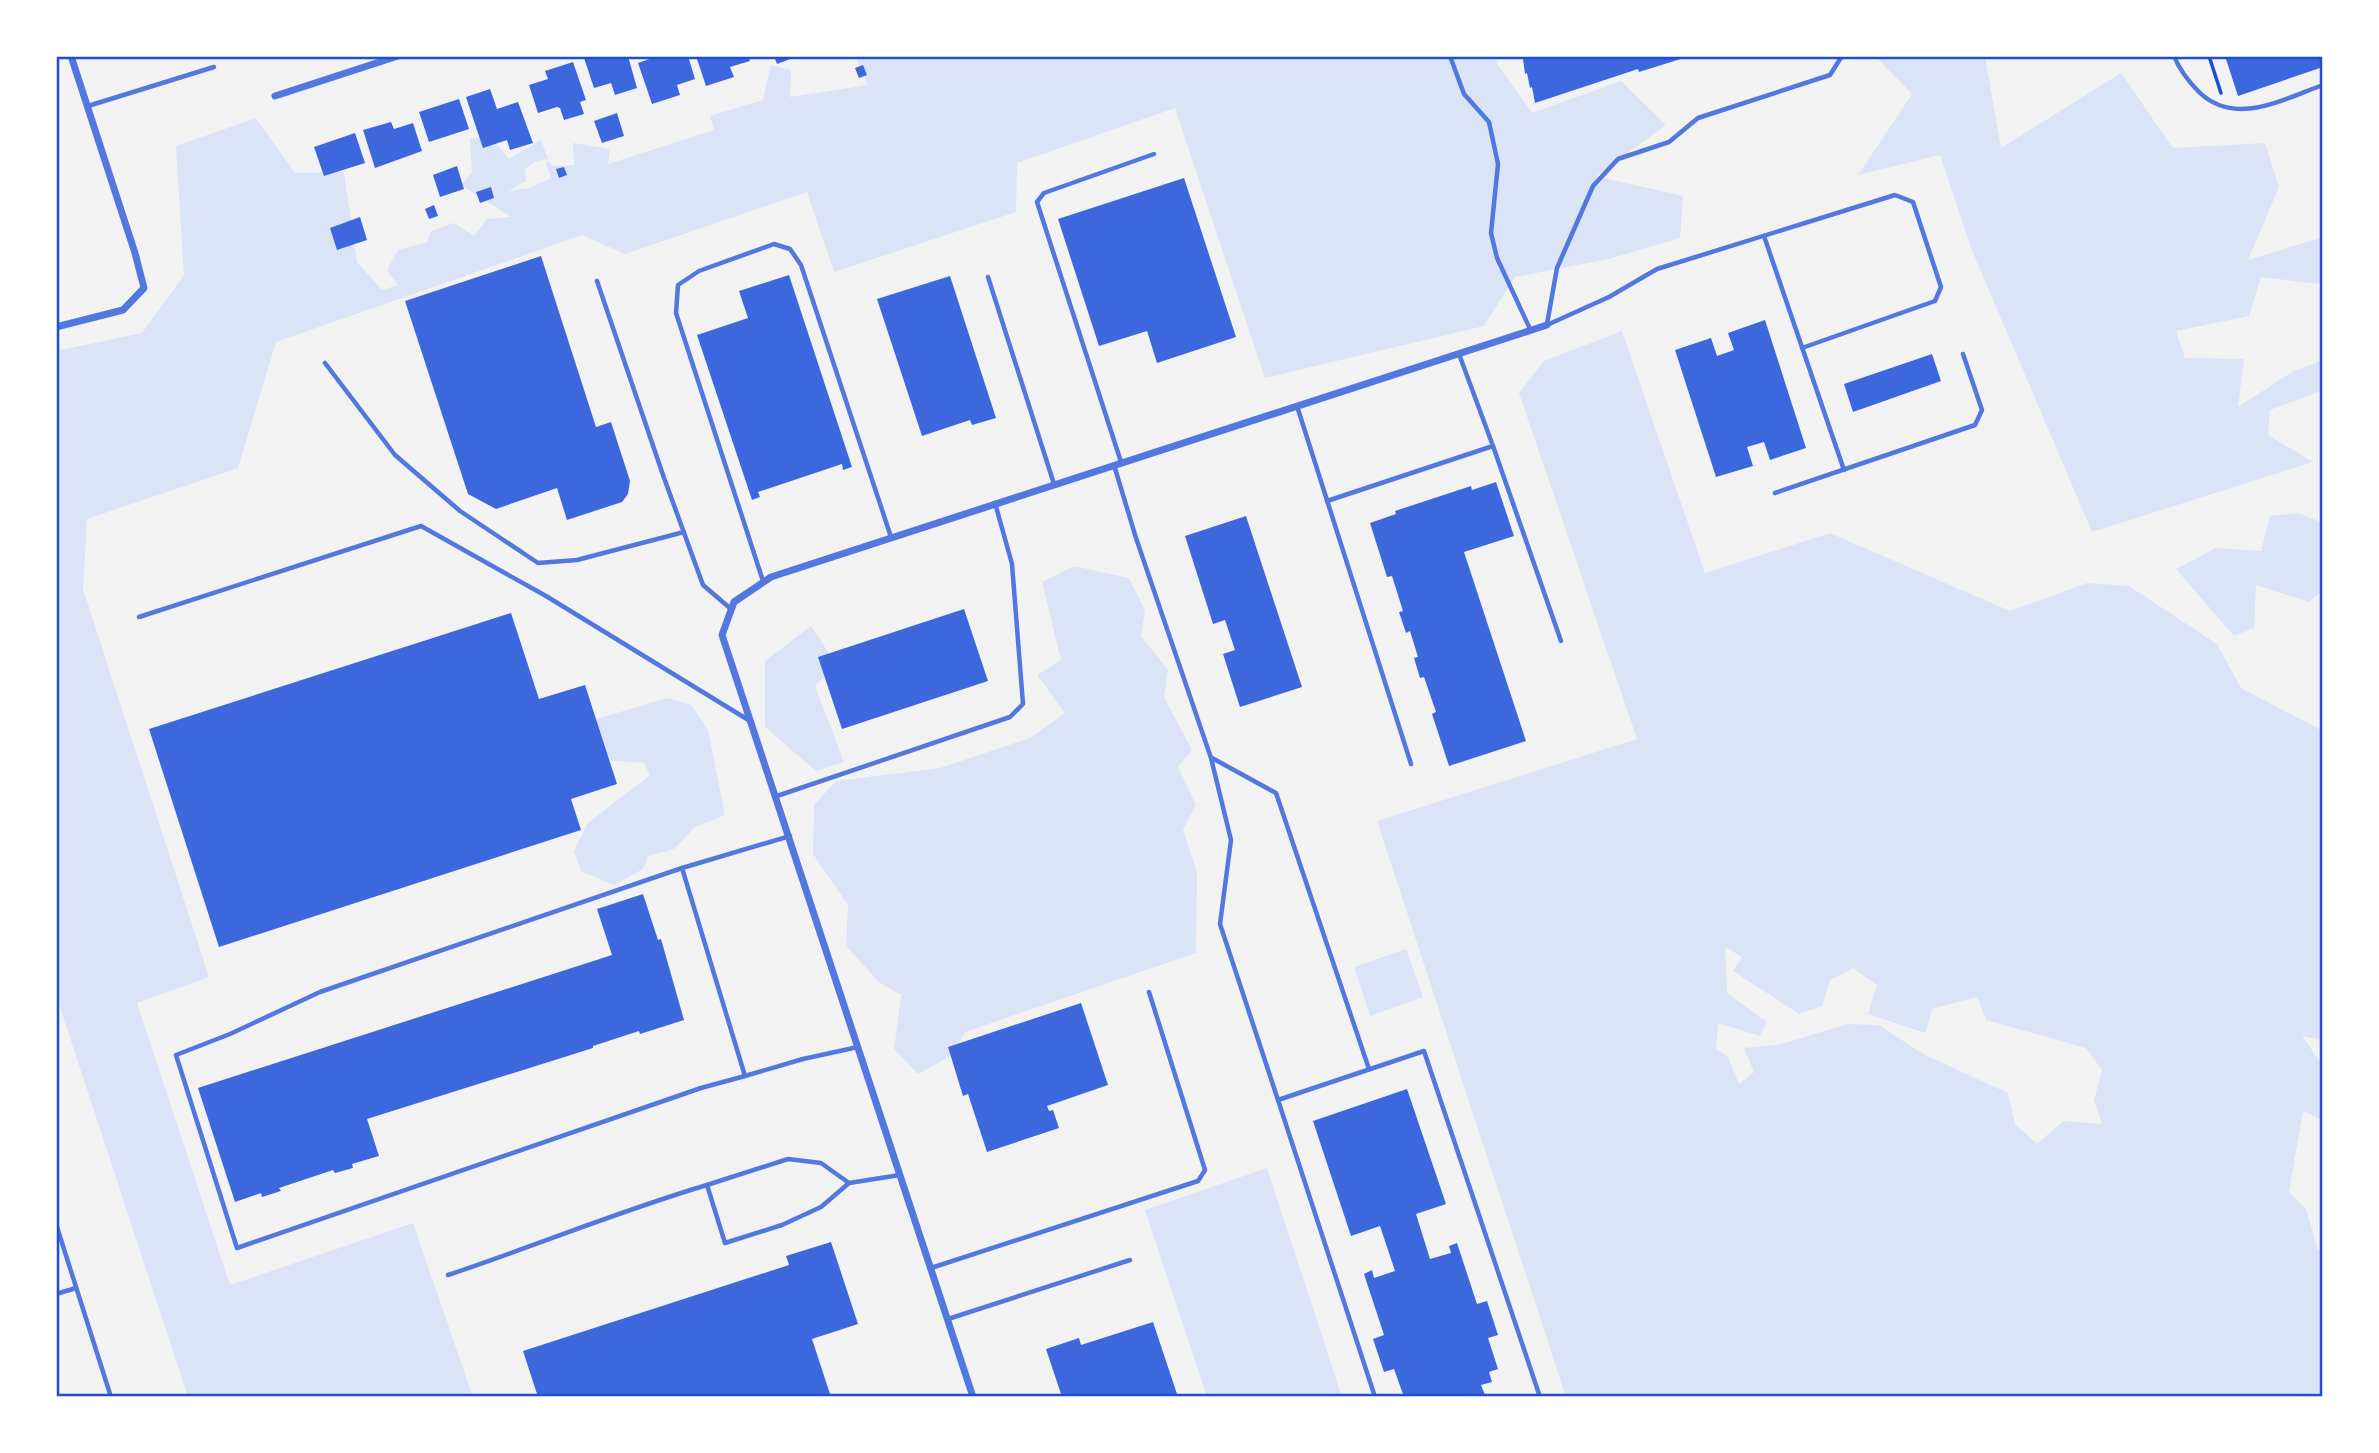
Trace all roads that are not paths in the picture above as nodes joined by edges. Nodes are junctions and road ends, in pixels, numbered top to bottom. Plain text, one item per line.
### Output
1 (71, 56) edge
2 (398, 56) edge
3 (1450, 56) edge
4 (1843, 56) edge
5 (2174, 56) edge
6 (214, 67) dead end
7 (2323, 85) edge
8 (275, 96) dead end
9 (87, 106) junction
10 (1154, 154) dead end
11 (1764, 236) junction
12 (988, 277) dead end
13 (597, 281) dead end
14 (1547, 325) junction
15 (56, 327) edge
16 (1531, 331) junction
17 (1802, 348) junction
18 (1459, 354) junction
19 (1963, 354) dead end
20 (325, 363) dead end
21 (1297, 406) junction
22 (1493, 446) junction
23 (1117, 463) junction
24 (1844, 470) junction
25 (1054, 484) junction
26 (1775, 493) dead end
27 (1327, 501) junction
28 (995, 503) junction
29 (684, 532) junction
30 (891, 537) junction
31 (763, 581) junction
32 (731, 610) junction
33 (139, 617) dead end
34 (1561, 642) dead end
35 (751, 721) junction
36 (1212, 758) junction
37 (1411, 764) dead end
38 (777, 796) junction
39 (790, 836) junction
40 (682, 868) junction
41 (1149, 992) dead end
42 (859, 1047) junction
43 (1369, 1069) junction
44 (745, 1076) junction
45 (1278, 1100) junction
46 (901, 1175) junction
47 (849, 1182) junction
48 (707, 1185) junction
49 (56, 1224) edge
50 (1130, 1260) dead end
51 (931, 1268) junction
52 (448, 1275) dead end
53 (76, 1288) junction
54 (56, 1294) edge
55 (948, 1319) junction
56 (111, 1397) edge
57 (973, 1397) edge
58 (1375, 1397) edge
59 (1540, 1397) edge

1 - 9 street
2 - 8 street
3 - 16 lane
4 - 14 lane
5 - 7 lane
6 - 9 lane
9 - 15 street
10 - 23 lane
11 - 14 lane
11 - 17 lane
11 - 17 lane
12 - 25 lane
13 - 29 lane
14 - 16 street
16 - 18 street
17 - 24 lane
18 - 21 street
18 - 22 lane
19 - 24 lane
20 - 29 lane
21 - 23 street
21 - 27 lane
22 - 27 lane
22 - 34 lane
23 - 25 street
23 - 36 lane
24 - 26 lane
25 - 28 street
27 - 37 lane
28 - 30 street
28 - 38 lane
29 - 32 lane
30 - 31 street
30 - 31 lane
31 - 32 street
32 - 35 street
33 - 35 lane
35 - 38 street
36 - 43 lane
36 - 45 lane
38 - 39 street
39 - 40 lane
39 - 42 street
40 - 44 lane
40 - 44 lane
41 - 51 lane
42 - 44 lane
42 - 46 street
43 - 45 lane
43 - 59 lane
45 - 58 lane
46 - 47 lane
46 - 51 street
47 - 48 lane
47 - 48 lane
48 - 52 lane
49 - 53 lane
50 - 55 lane
51 - 55 street
53 - 54 lane
53 - 56 lane
55 - 57 street

